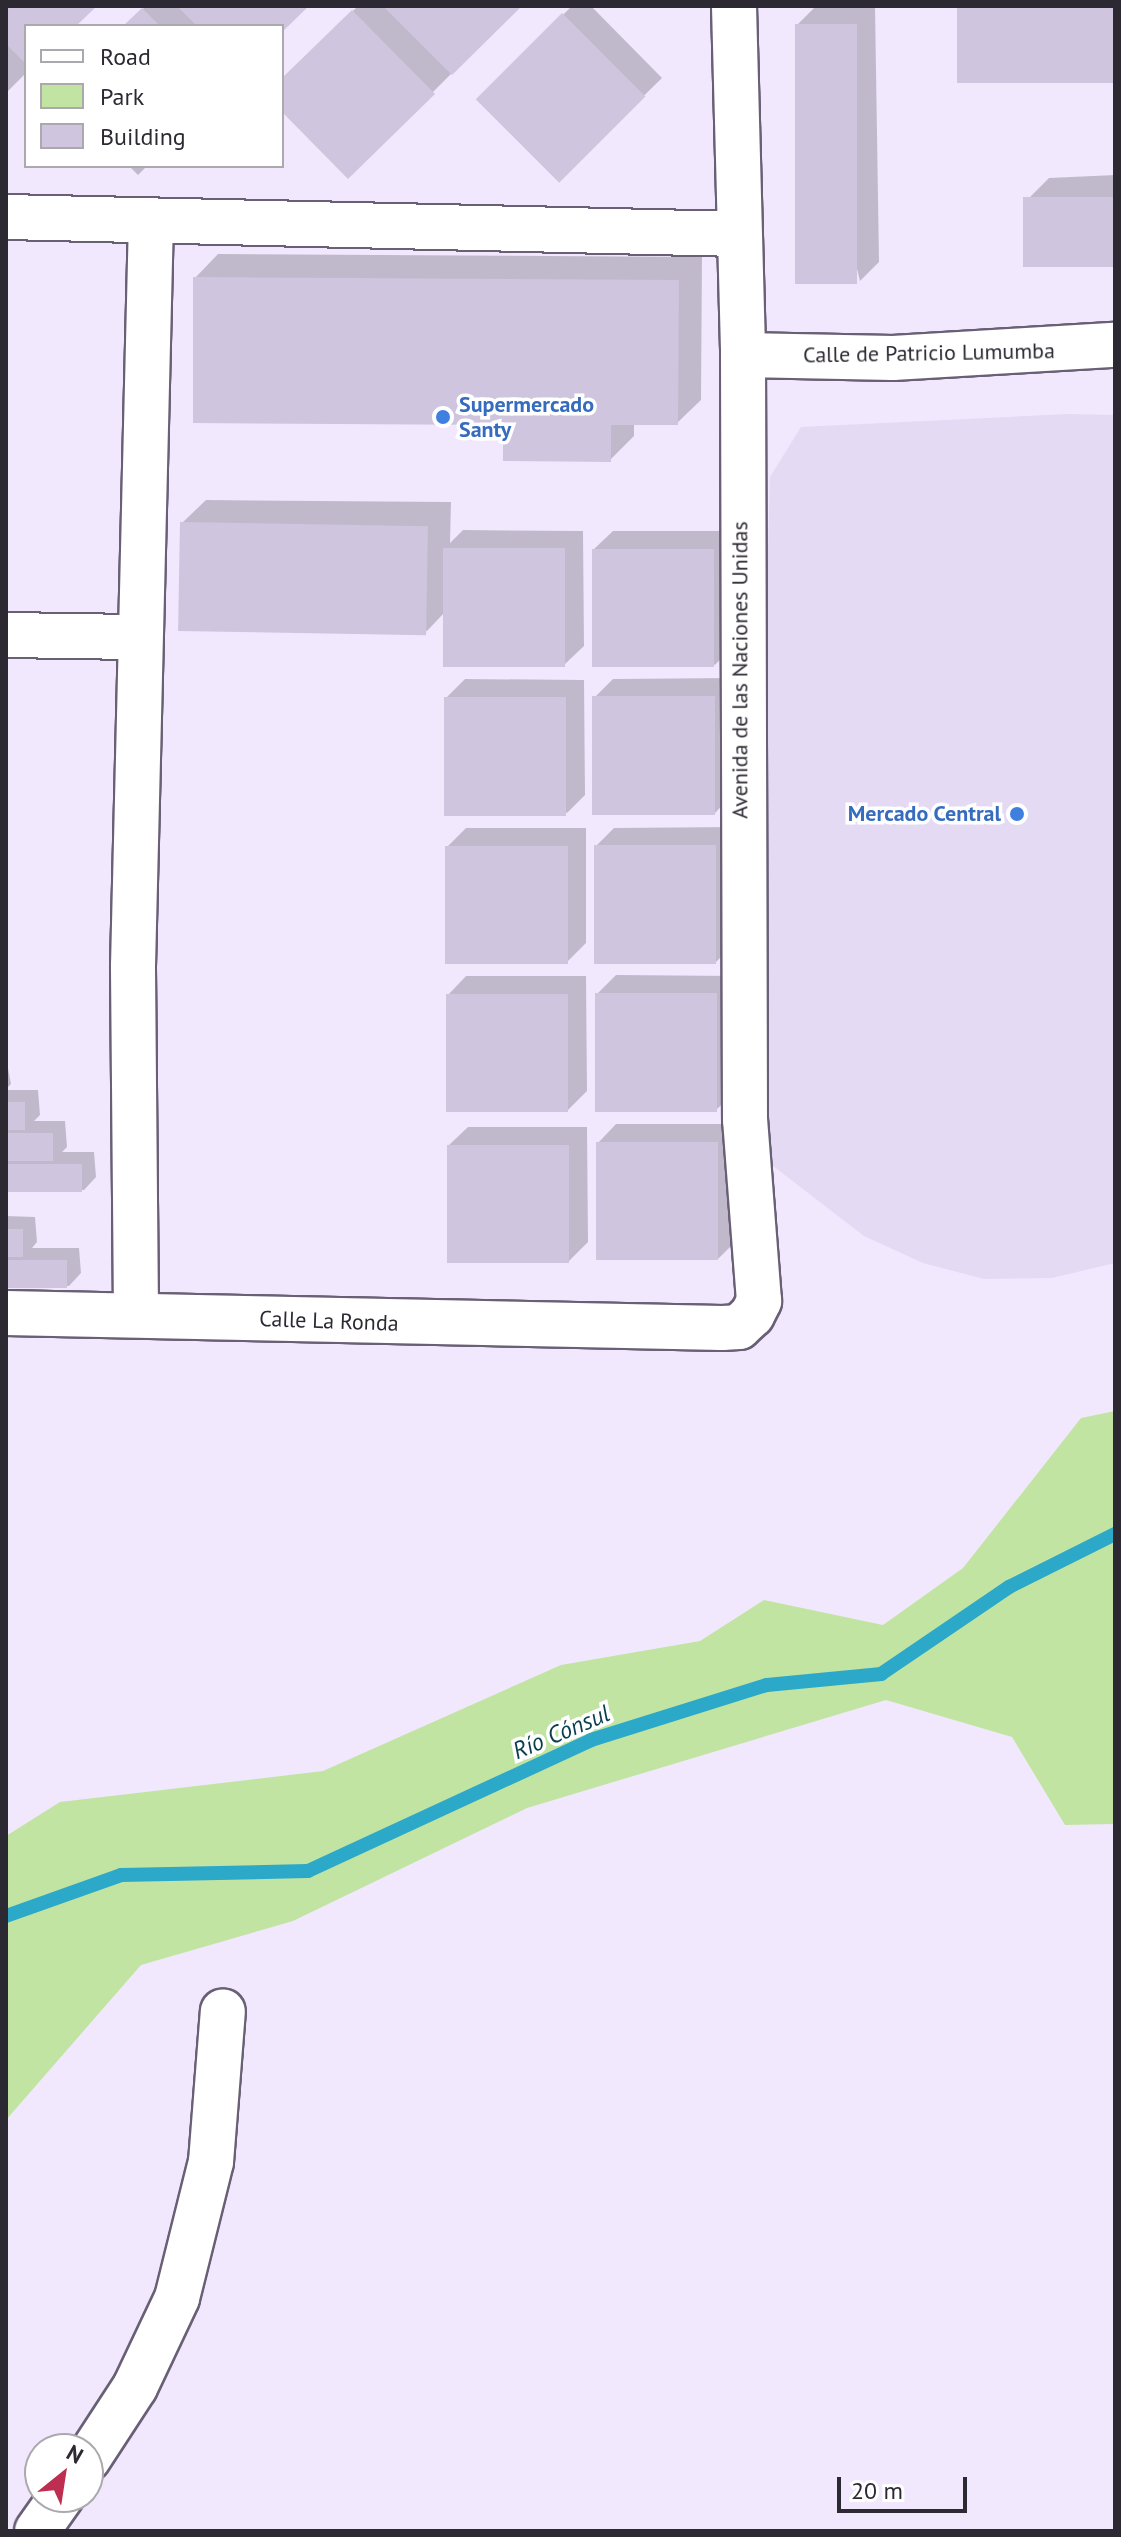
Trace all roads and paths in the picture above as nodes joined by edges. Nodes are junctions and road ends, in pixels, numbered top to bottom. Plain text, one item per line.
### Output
1 (734, 6) edge
2 (6, 217) edge
3 (151, 220) junction
4 (739, 234) junction
5 (1115, 345) edge
6 (743, 355) junction
7 (6, 635) edge
8 (140, 637) junction
9 (6, 1313) edge
10 (136, 1313) junction
11 (739, 1327) joint
12 (223, 2011) dead end
13 (104, 2434) edge
14 (50, 2513) edge
15 (37, 2531) edge

1 - 4 street, Avenida de las Naciones Unidas
2 - 3 street
3 - 4 street
3 - 8 street
4 - 6 street, Avenida de las Naciones Unidas
5 - 6 street, Calle de Patricio Lumumba
6 - 11 street, Avenida de las Naciones Unidas
7 - 8 street
8 - 10 street
9 - 10 street, Calle La Ronda
10 - 11 street, Calle La Ronda
12 - 13 street
14 - 15 street

